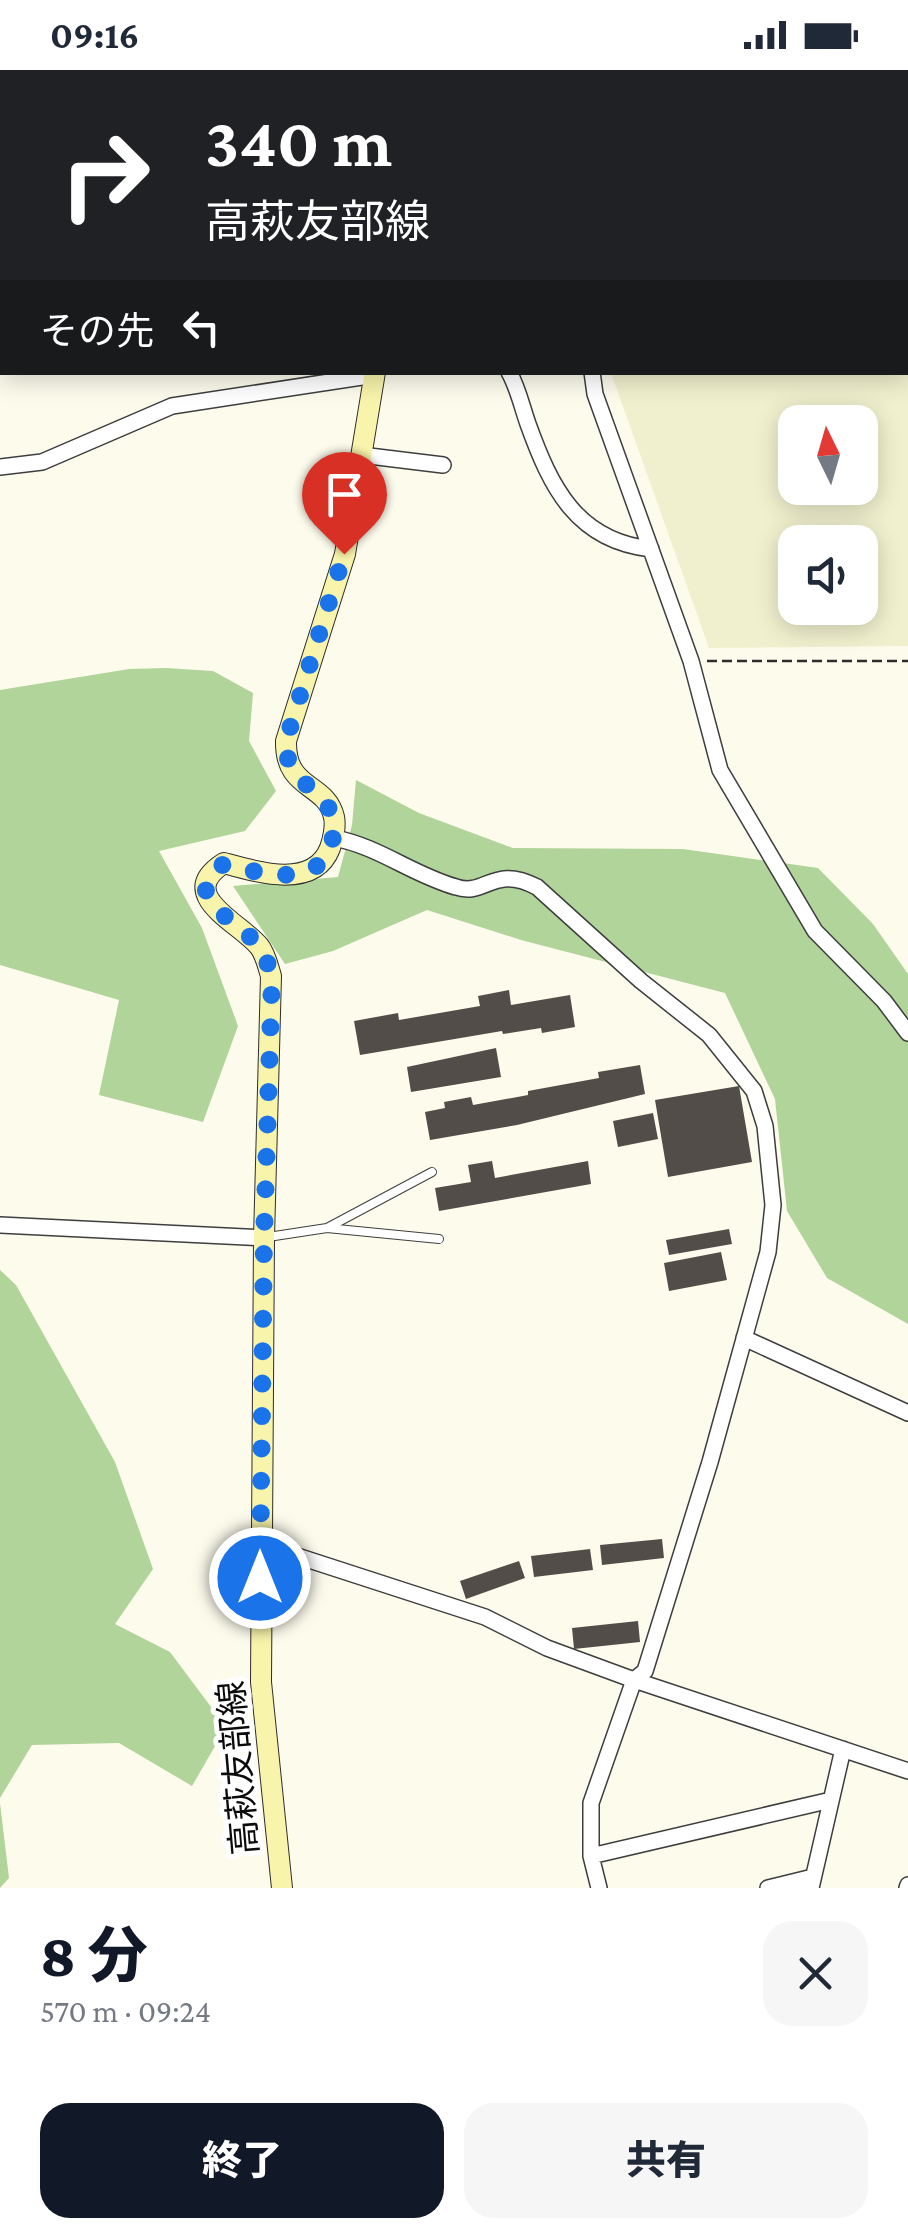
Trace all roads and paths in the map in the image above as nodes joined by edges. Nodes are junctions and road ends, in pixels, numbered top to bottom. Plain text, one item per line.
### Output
1 (369, 375) edge
2 (375, 375) edge
3 (510, 375) edge
4 (592, 375) edge
5 (361, 455) junction
6 (443, 465) dead end
7 (0, 467) edge
8 (652, 549) junction
9 (691, 661) junction
10 (908, 661) edge
11 (334, 838) junction
12 (908, 1033) edge
13 (432, 1172) dead end
14 (0, 1224) edge
15 (327, 1228) junction
16 (264, 1238) junction
17 (439, 1239) dead end
18 (744, 1338) junction
19 (908, 1413) edge
20 (260, 1544) junction
21 (634, 1680) junction
22 (843, 1749) junction
23 (908, 1770) edge
24 (831, 1800) junction
25 (591, 1856) junction
26 (812, 1882) edge
27 (282, 1888) edge
28 (599, 1888) edge
29 (768, 1888) edge

1 - 7 street
2 - 5 main road
3 - 8 street
4 - 8 street
5 - 6 street
5 - 11 main road
8 - 9 street
9 - 10 path
9 - 12 street
11 - 16 main road, 高萩友部線
11 - 18 street
13 - 15 lane
14 - 16 street
15 - 16 lane
15 - 17 lane
16 - 20 main road, 高萩友部線
18 - 19 street
18 - 21 street
20 - 21 street
20 - 27 main road, 高萩友部線
21 - 22 street
21 - 25 street
22 - 23 street
22 - 24 street
24 - 25 street
24 - 26 street
25 - 28 street
26 - 29 street

